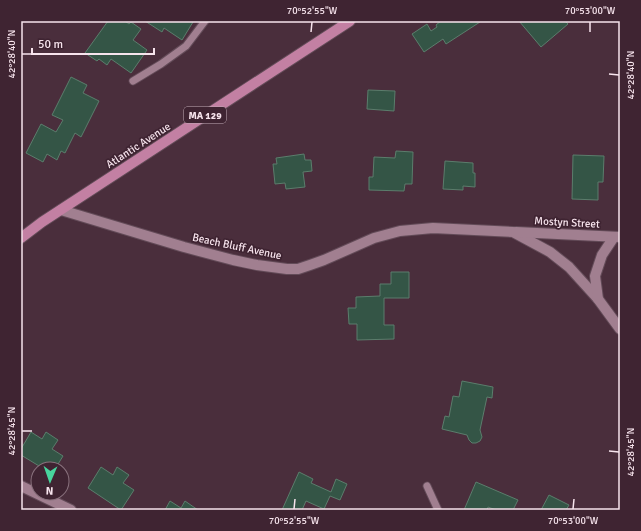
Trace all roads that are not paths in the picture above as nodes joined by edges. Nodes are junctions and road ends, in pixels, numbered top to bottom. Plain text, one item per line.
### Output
1 (205, 21) edge
2 (350, 21) edge
3 (133, 81) dead end
4 (61, 210) junction
5 (513, 232) junction
6 (617, 237) edge
7 (21, 238) edge
8 (598, 298) junction
9 (620, 329) edge
10 (21, 486) edge
11 (427, 486) dead end
12 (71, 510) edge
13 (438, 510) edge

1 - 3 lane
2 - 4 main road, Atlantic Avenue / MA 129
4 - 5 street, Beach Bluff Avenue
4 - 7 main road, Atlantic Avenue / MA 129
5 - 6 street, Mostyn Street
5 - 8 street, Beach Bluff Avenue
6 - 8 street, Beach Bluff Avenue
8 - 9 street, Beach Bluff Avenue
10 - 12 street
11 - 13 lane

